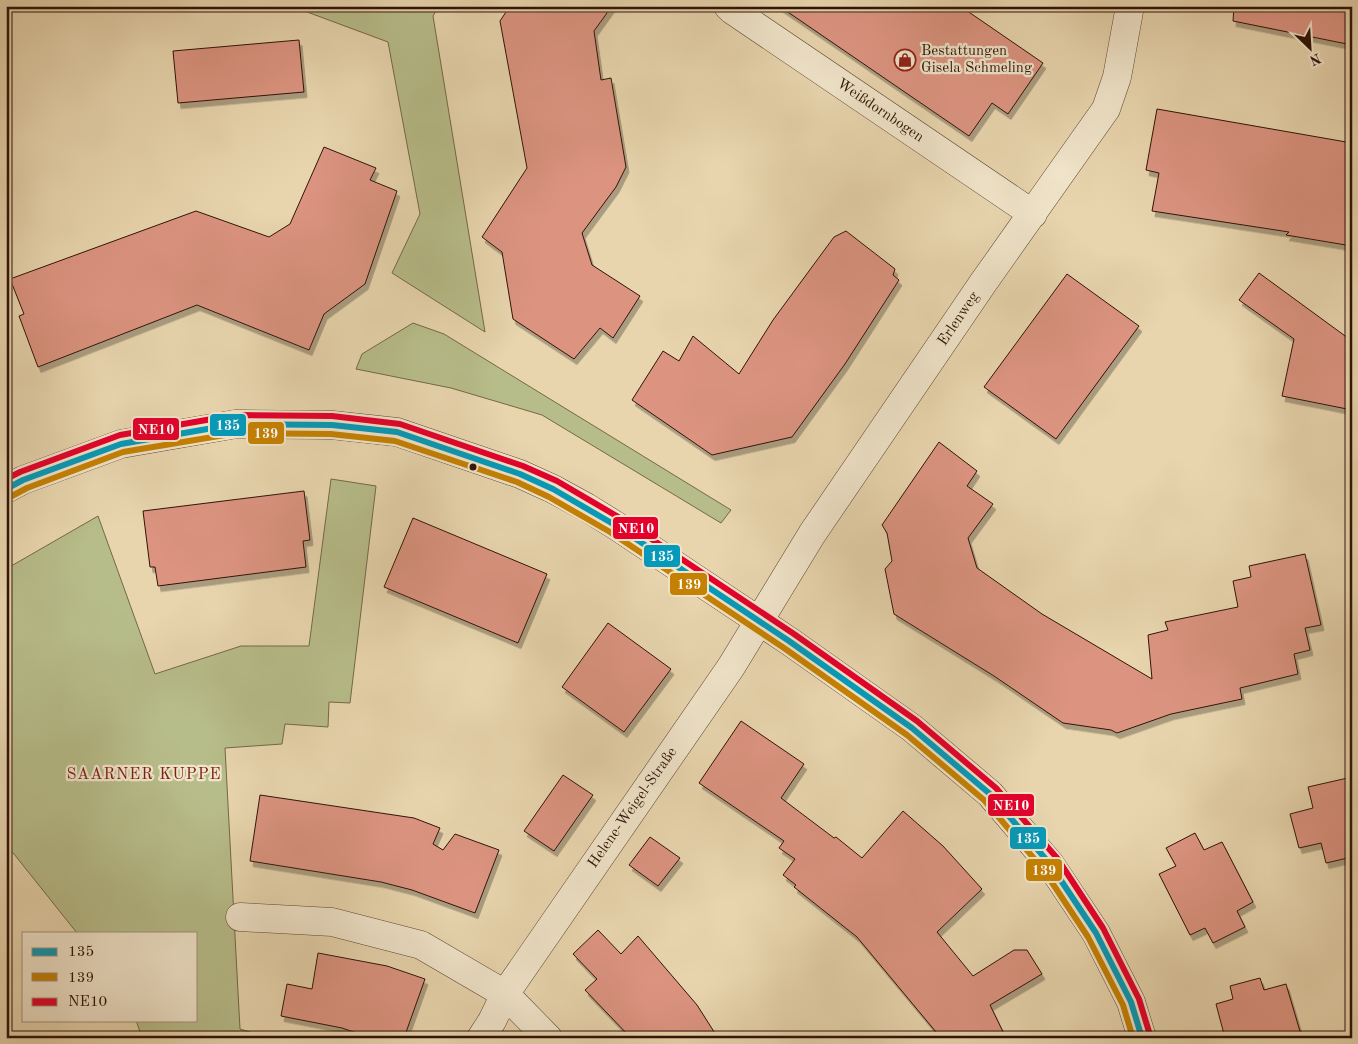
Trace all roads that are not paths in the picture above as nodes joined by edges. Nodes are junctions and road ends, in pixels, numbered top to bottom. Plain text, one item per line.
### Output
1 (728, 6) edge
2 (1130, 6) edge
3 (1033, 214) junction
4 (6, 489) edge
5 (759, 621) junction
6 (240, 917) dead end
7 (505, 994) junction
8 (481, 1038) edge
9 (548, 1038) edge
10 (1142, 1038) edge

1 - 3 street, Weißdornbogen
2 - 3 street, Erlenweg
3 - 5 street, Erlenweg
4 - 5 street
5 - 7 street, Helene-Weigel-Straße
5 - 10 street
6 - 7 street
7 - 8 street, Helene-Weigel-Straße
7 - 9 street

